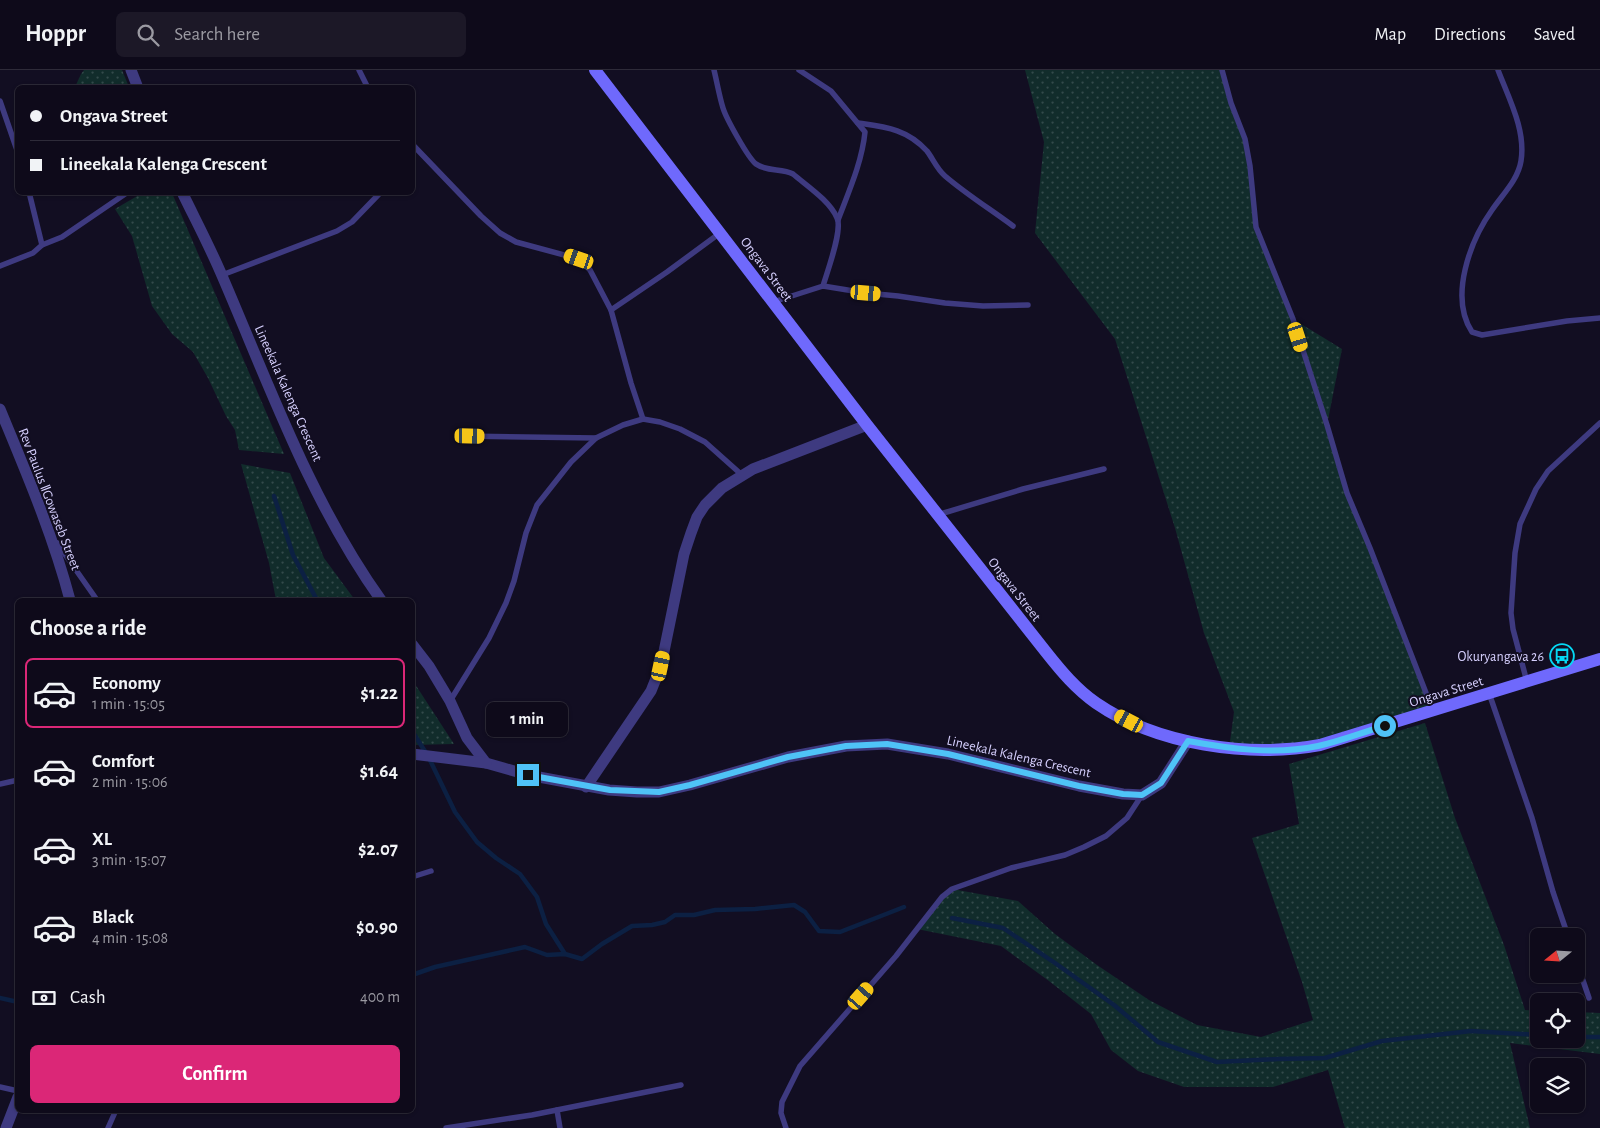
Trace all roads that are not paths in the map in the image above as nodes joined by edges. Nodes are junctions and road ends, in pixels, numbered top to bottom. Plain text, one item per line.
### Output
1 (130, 70) edge
2 (358, 70) edge
3 (595, 70) edge
4 (714, 70) edge
5 (799, 70) edge
6 (1222, 70) edge
7 (1498, 70) edge
8 (137, 85) edge
9 (366, 85) edge
10 (0, 101) edge
11 (858, 123) junction
12 (15, 144) edge
13 (415, 148) edge
14 (30, 195) edge
15 (124, 195) edge
16 (183, 195) edge
17 (378, 195) edge
18 (838, 220) junction
19 (1013, 226) dead end
20 (720, 233) junction
21 (42, 245) junction
22 (0, 266) edge
23 (222, 275) junction
24 (823, 286) junction
25 (773, 302) junction
26 (1028, 305) dead end
27 (611, 310) junction
28 (1600, 318) edge
29 (0, 410) edge
30 (642, 419) junction
31 (1600, 423) edge
32 (867, 425) junction
33 (460, 436) dead end
34 (596, 438) junction
35 (1104, 469) dead end
36 (742, 475) junction
37 (937, 515) junction
38 (48, 530) junction
39 (69, 598) edge
40 (97, 598) edge
41 (380, 598) edge
42 (415, 648) edge
43 (1600, 659) edge
44 (1527, 682) junction
45 (1489, 693) junction
46 (450, 701) junction
47 (1433, 711) junction
48 (1188, 741) junction
49 (415, 754) edge
50 (486, 763) junction
51 (15, 781) edge
52 (0, 784) edge
53 (586, 787) junction
54 (1142, 795) junction
55 (431, 871) dead end
56 (415, 876) edge
57 (1565, 928) edge
58 (1584, 983) edge
59 (1589, 998) dead end
60 (681, 1085) dead end
61 (0, 1087) edge
62 (15, 1090) edge
63 (15, 1105) edge
64 (557, 1110) junction
65 (115, 1113) edge
66 (6, 1128) edge
67 (108, 1128) edge
68 (446, 1128) edge
69 (560, 1128) edge
70 (786, 1128) edge

1 - 8 street
2 - 9 lane
3 - 20 street, Ongava Street
4 - 18 lane
5 - 11 lane
6 - 47 lane
7 - 28 lane
10 - 12 lane
11 - 18 lane
11 - 19 lane
13 - 27 lane
14 - 21 lane
15 - 21 lane
16 - 23 street, Lineekala Kalenga Crescent
17 - 23 lane
18 - 24 lane
20 - 25 street, Ongava Street
20 - 27 lane
21 - 22 lane
23 - 41 street, Lineekala Kalenga Crescent
24 - 25 lane
24 - 26 lane
25 - 32 street, Ongava Street
27 - 30 lane
29 - 38 street, Rev Paulus ǁGowaseb Street
30 - 34 lane
30 - 36 lane
31 - 44 lane
32 - 36 street
32 - 37 street, Ongava Street
33 - 34 lane
34 - 46 lane
35 - 37 lane
36 - 53 street
37 - 48 street, Ongava Street
38 - 39 street, Rev Paulus ǁGowaseb Street
38 - 40 lane
42 - 46 street
43 - 44 street, Ongava Street
44 - 45 street, Ongava Street
45 - 47 street, Ongava Street
45 - 57 lane
46 - 50 street
47 - 48 street, Ongava Street
48 - 54 street
49 - 50 street, Lineekala Kalenga Crescent
50 - 53 street, Lineekala Kalenga Crescent
51 - 52 lane
53 - 54 street, Lineekala Kalenga Crescent
54 - 70 lane
55 - 56 lane
58 - 59 lane
60 - 64 lane
61 - 62 lane
63 - 66 street
64 - 68 lane
64 - 69 lane
65 - 67 lane

